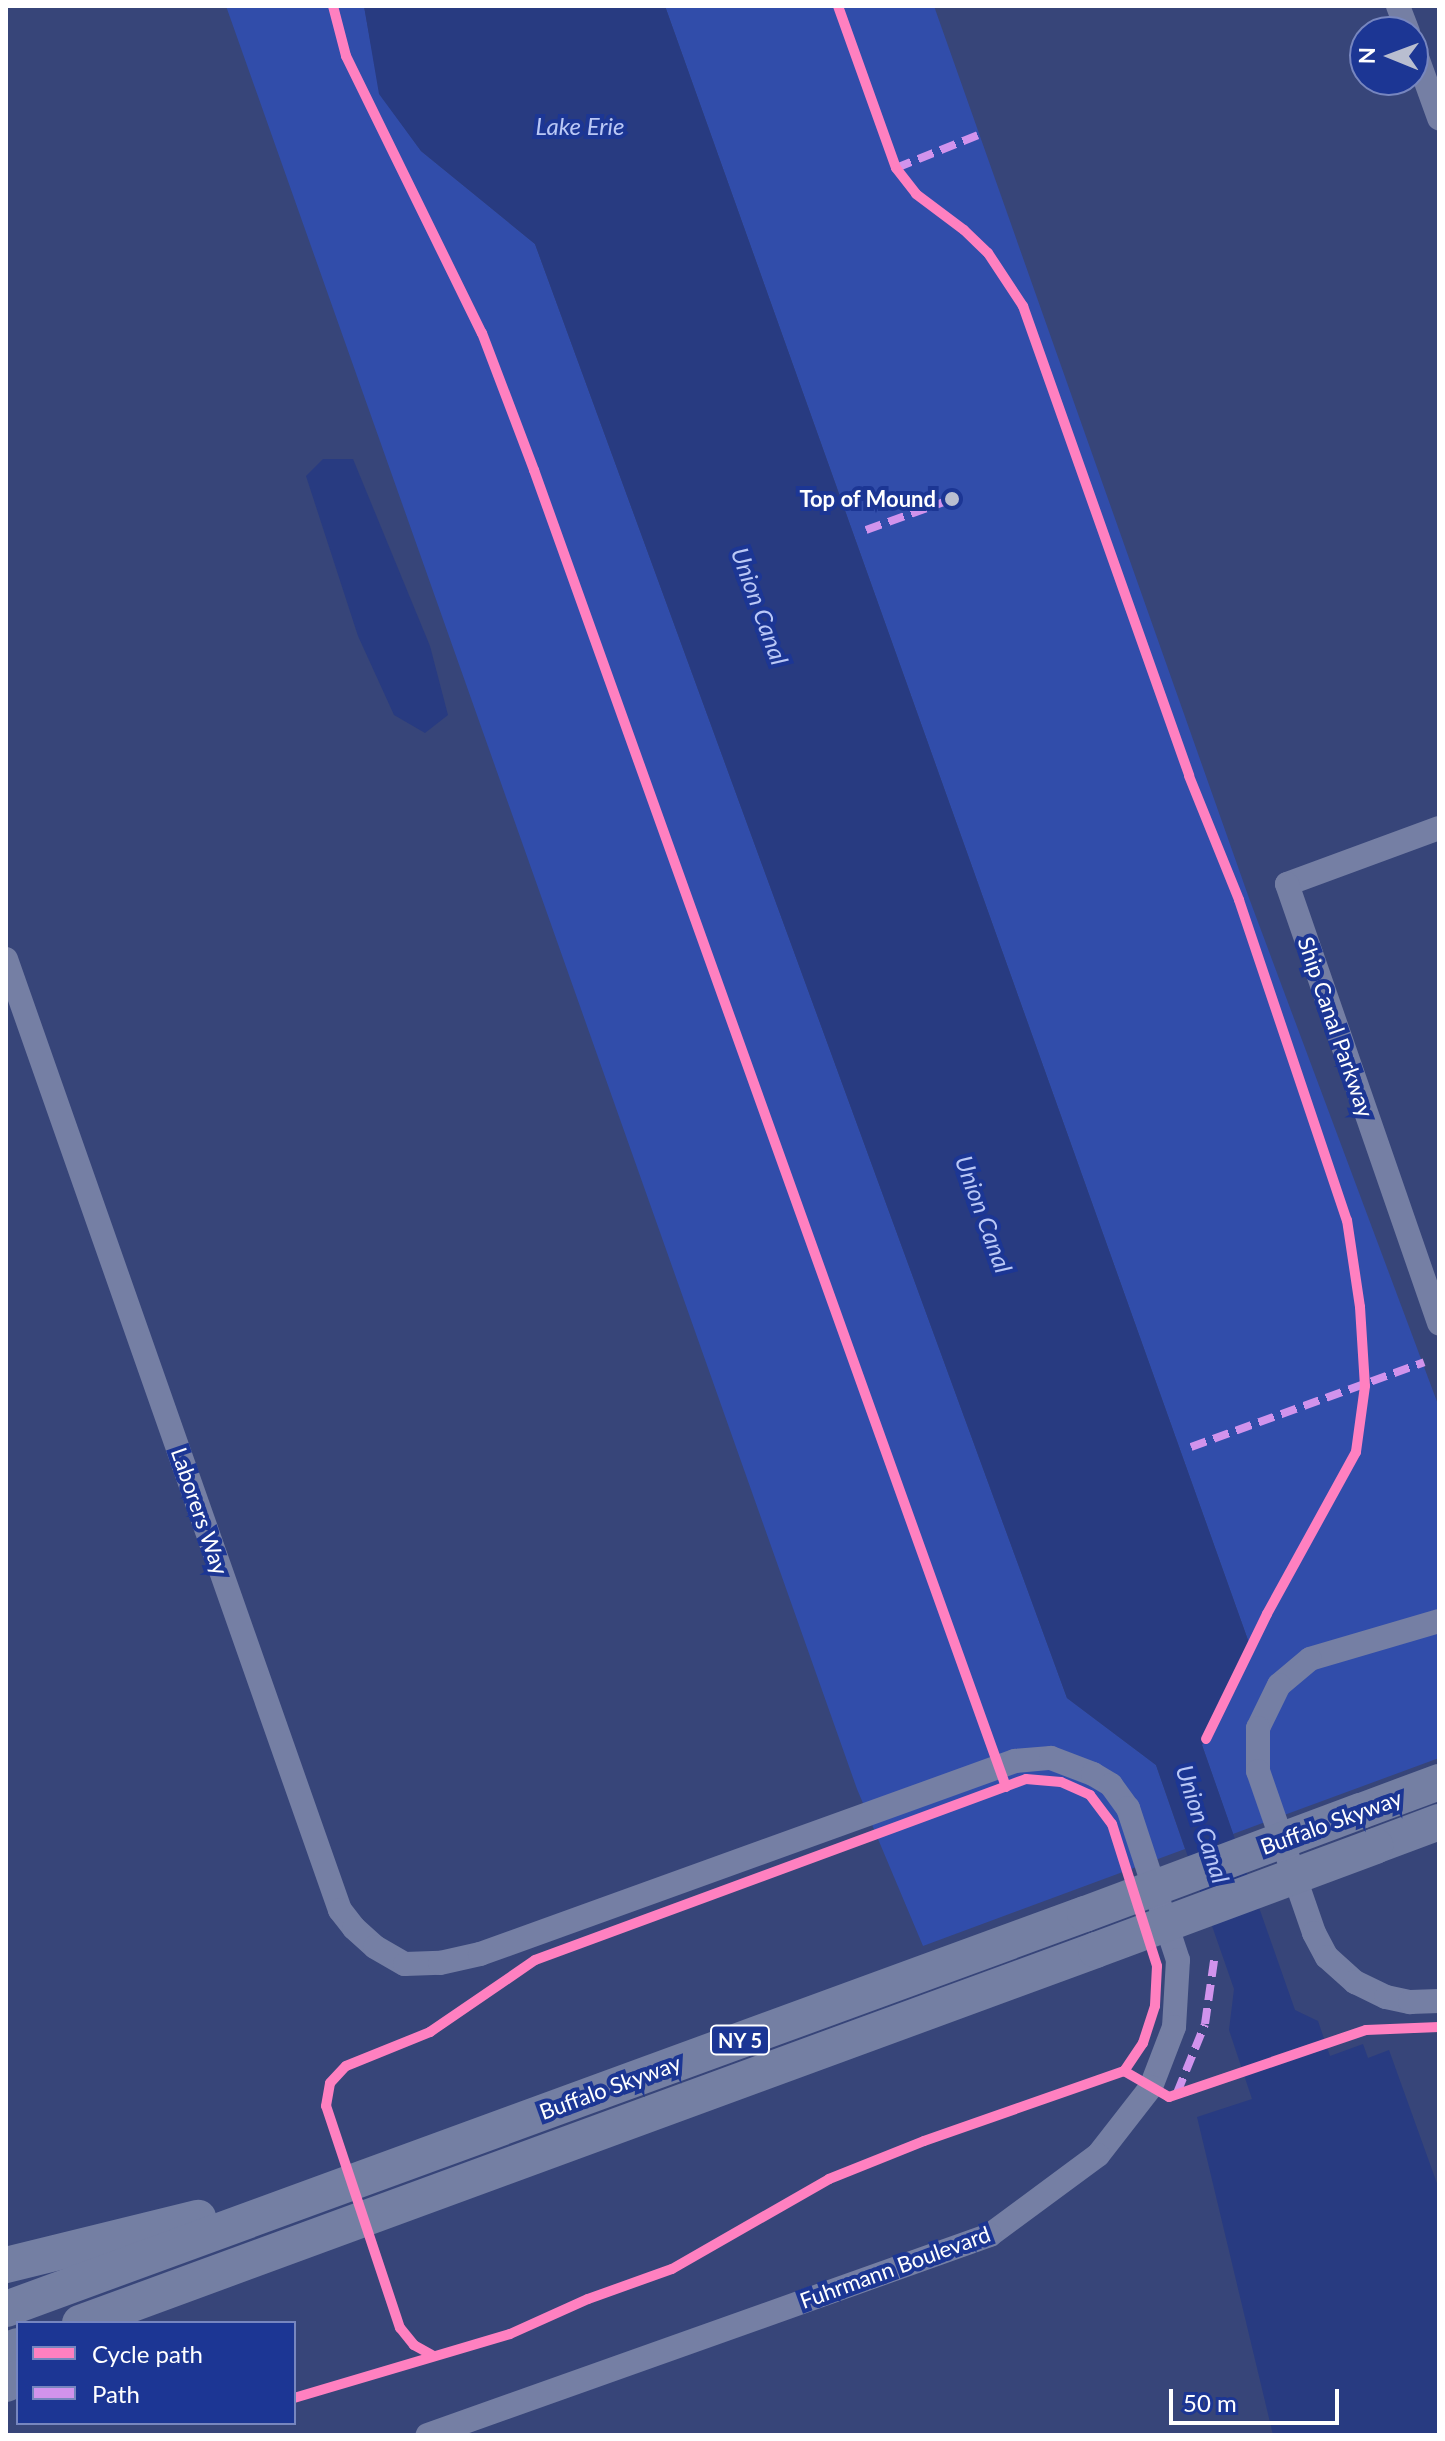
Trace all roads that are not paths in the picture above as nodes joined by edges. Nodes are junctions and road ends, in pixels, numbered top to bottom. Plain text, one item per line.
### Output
1 (1429, 90) edge
2 (1439, 118) edge
3 (1439, 828) edge
4 (6, 959) edge
5 (1439, 1323) edge
6 (1439, 1621) edge
7 (1439, 1782) edge
8 (1439, 1822) edge
9 (480, 1954) joint
10 (1439, 2001) edge
11 (302, 2200) junction
12 (314, 2238) junction
13 (6, 2265) edge
14 (6, 2309) edge
15 (86, 2321) edge
16 (149, 2321) edge
17 (428, 2435) edge

1 - 2 street
3 - 5 street, Ship Canal Parkway
4 - 9 street, Laborers Way
6 - 10 street
7 - 11 highway, Buffalo Skyway / NY 5, bridge
8 - 12 highway, Buffalo Skyway / NY 5, bridge
9 - 17 street, Fuhrmann Boulevard
11 - 13 highway
11 - 14 highway, Buffalo Skyway / NY 5
12 - 15 highway, Buffalo Skyway / NY 5
12 - 16 highway

